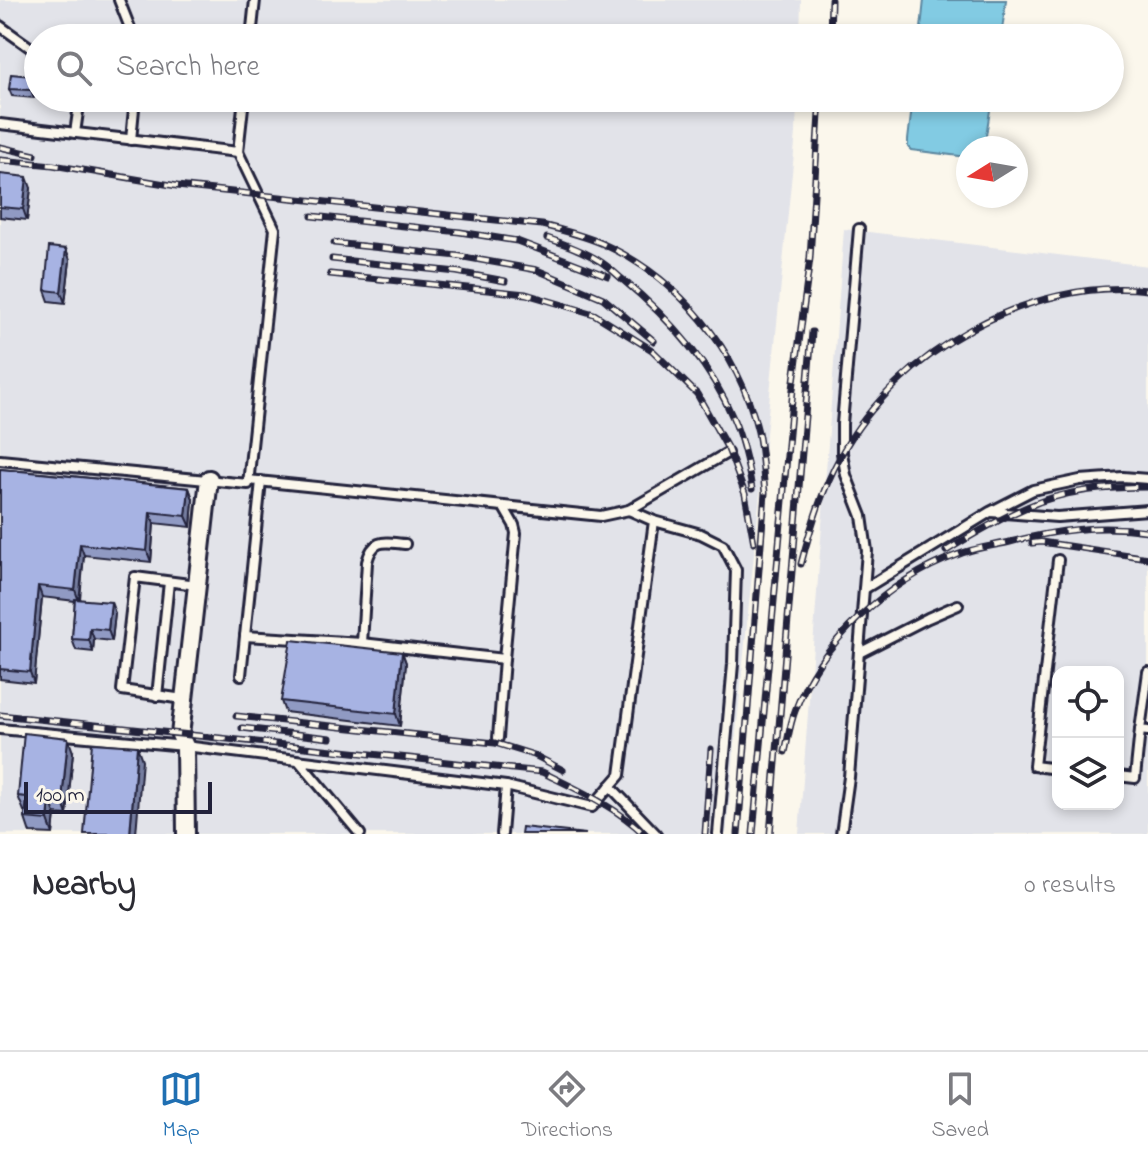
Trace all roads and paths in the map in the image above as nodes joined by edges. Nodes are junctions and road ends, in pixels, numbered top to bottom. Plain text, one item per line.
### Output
1 (119, 0) edge
2 (255, 0) edge
3 (128, 24) edge
4 (252, 24) edge
5 (0, 26) edge
6 (24, 43) edge
7 (78, 112) edge
8 (134, 112) edge
9 (242, 112) edge
10 (0, 124) edge
11 (75, 133) junction
12 (131, 140) junction
13 (238, 152) junction
14 (859, 229) dead end
15 (727, 453) dead end
16 (0, 460) edge
17 (209, 479) junction
18 (1148, 479) edge
19 (248, 480) junction
20 (261, 481) junction
21 (503, 506) junction
22 (629, 510) junction
23 (1148, 510) edge
24 (990, 512) junction
25 (654, 521) junction
26 (405, 544) dead end
27 (1058, 560) dead end
28 (169, 582) junction
29 (197, 585) junction
30 (864, 589) junction
31 (958, 605) dead end
32 (245, 636) junction
33 (362, 643) junction
34 (859, 653) junction
35 (504, 659) junction
36 (1148, 672) edge
37 (241, 675) dead end
38 (157, 696) junction
39 (184, 700) junction
40 (0, 729) edge
41 (1144, 730) edge
42 (498, 738) dead end
43 (185, 746) junction
44 (299, 760) junction
45 (1052, 768) edge
46 (1124, 777) edge
47 (506, 786) junction
48 (610, 786) junction
49 (186, 834) edge
50 (360, 834) edge
51 (502, 834) edge
52 (656, 834) edge
53 (718, 834) edge
54 (841, 834) edge

1 - 3 lane
2 - 4 lane
5 - 6 lane
7 - 11 lane
8 - 12 lane
9 - 13 lane
10 - 11 lane
11 - 12 lane
12 - 13 lane
13 - 19 lane
14 - 30 lane
15 - 22 lane
16 - 17 lane
17 - 19 lane
17 - 29 street
18 - 24 lane
19 - 20 lane
20 - 21 lane
20 - 32 lane
21 - 22 lane
21 - 35 lane
22 - 25 lane
23 - 24 lane
24 - 30 lane
25 - 48 lane
25 - 53 lane
26 - 33 lane
27 - 45 lane
28 - 29 lane
28 - 38 lane
28 - 38 lane
29 - 39 street
30 - 34 lane
31 - 34 lane
32 - 33 lane
32 - 37 lane
33 - 35 lane
34 - 54 lane
35 - 42 lane
36 - 41 lane
38 - 39 lane
39 - 43 street
40 - 43 lane
41 - 46 lane
43 - 44 lane
43 - 49 street
44 - 47 lane
44 - 50 lane
47 - 48 lane
47 - 51 lane
48 - 52 lane

